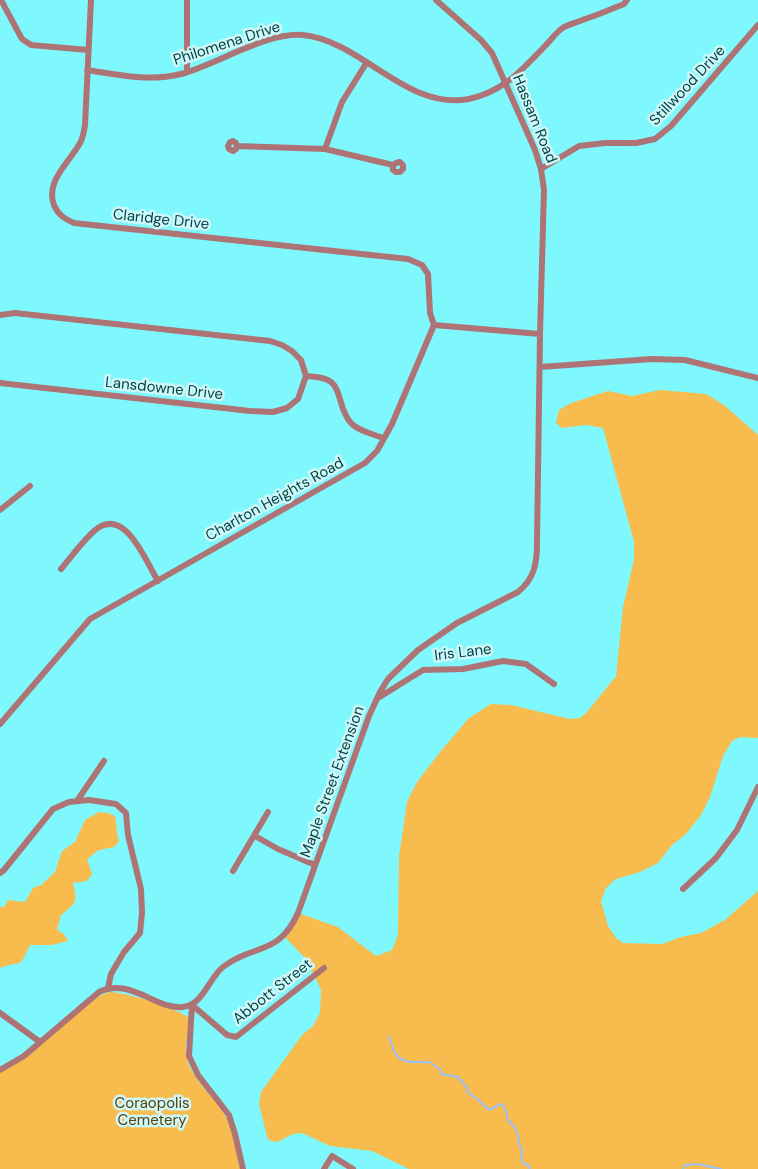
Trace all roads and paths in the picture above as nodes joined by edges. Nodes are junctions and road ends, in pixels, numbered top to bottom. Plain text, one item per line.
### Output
1 (2, 0) edge
2 (91, 0) edge
3 (187, 0) edge
4 (436, 0) edge
5 (628, 0) edge
6 (444, 2) edge
7 (758, 26) edge
8 (88, 50) junction
9 (366, 62) junction
10 (87, 70) junction
11 (187, 72) junction
12 (506, 84) junction
13 (238, 146) dead end
14 (325, 150) junction
15 (393, 165) dead end
16 (541, 169) junction
17 (0, 315) edge
18 (434, 325) junction
19 (540, 334) junction
20 (540, 366) junction
21 (306, 376) junction
22 (758, 378) edge
23 (0, 383) edge
24 (383, 438) junction
25 (30, 486) dead end
26 (0, 510) edge
27 (61, 569) dead end
28 (158, 581) junction
29 (554, 684) dead end
30 (377, 699) junction
31 (0, 724) edge
32 (104, 761) dead end
33 (758, 788) edge
34 (77, 801) junction
35 (268, 812) dead end
36 (255, 836) junction
37 (315, 865) junction
38 (233, 871) dead end
39 (0, 873) edge
40 (683, 889) dead end
41 (324, 968) dead end
42 (108, 988) junction
43 (192, 1005) junction
44 (0, 1013) edge
45 (40, 1042) junction
46 (0, 1070) edge
47 (243, 1169) edge
48 (324, 1169) edge
49 (353, 1169) edge

1 - 8 street
2 - 8 street, Claridge Drive
3 - 11 street
4 - 6 street, Hassam Road
5 - 12 street, Philomena Drive
6 - 12 street, Hassam Road
7 - 16 street, Stillwood Drive
8 - 10 street, Claridge Drive
9 - 11 street, Philomena Drive
9 - 12 street, Philomena Drive
9 - 14 street
10 - 11 street, Philomena Drive
10 - 18 street, Claridge Drive
12 - 16 street, Hassam Road
13 - 14 street
14 - 15 street
16 - 19 street, Hassam Road
17 - 21 street
18 - 19 street
18 - 24 street, Charlton Heights Road
19 - 20 street, Hassam Road
20 - 22 street
20 - 30 street, Maple Street Extension
21 - 23 street, Lansdowne Drive
21 - 24 street
24 - 28 street, Charlton Heights Road
25 - 26 street
27 - 28 street
28 - 31 street, Charlton Heights Road
29 - 30 street, Iris Lane
30 - 37 street, Maple Street Extension
32 - 34 street
33 - 40 street
34 - 39 street
34 - 42 street
35 - 36 street
36 - 37 street
36 - 38 street
37 - 43 street, Maple Street Extension
41 - 43 street, Abbott Street
42 - 43 street
42 - 45 street
43 - 47 street
44 - 45 street
45 - 46 street
48 - 49 street

